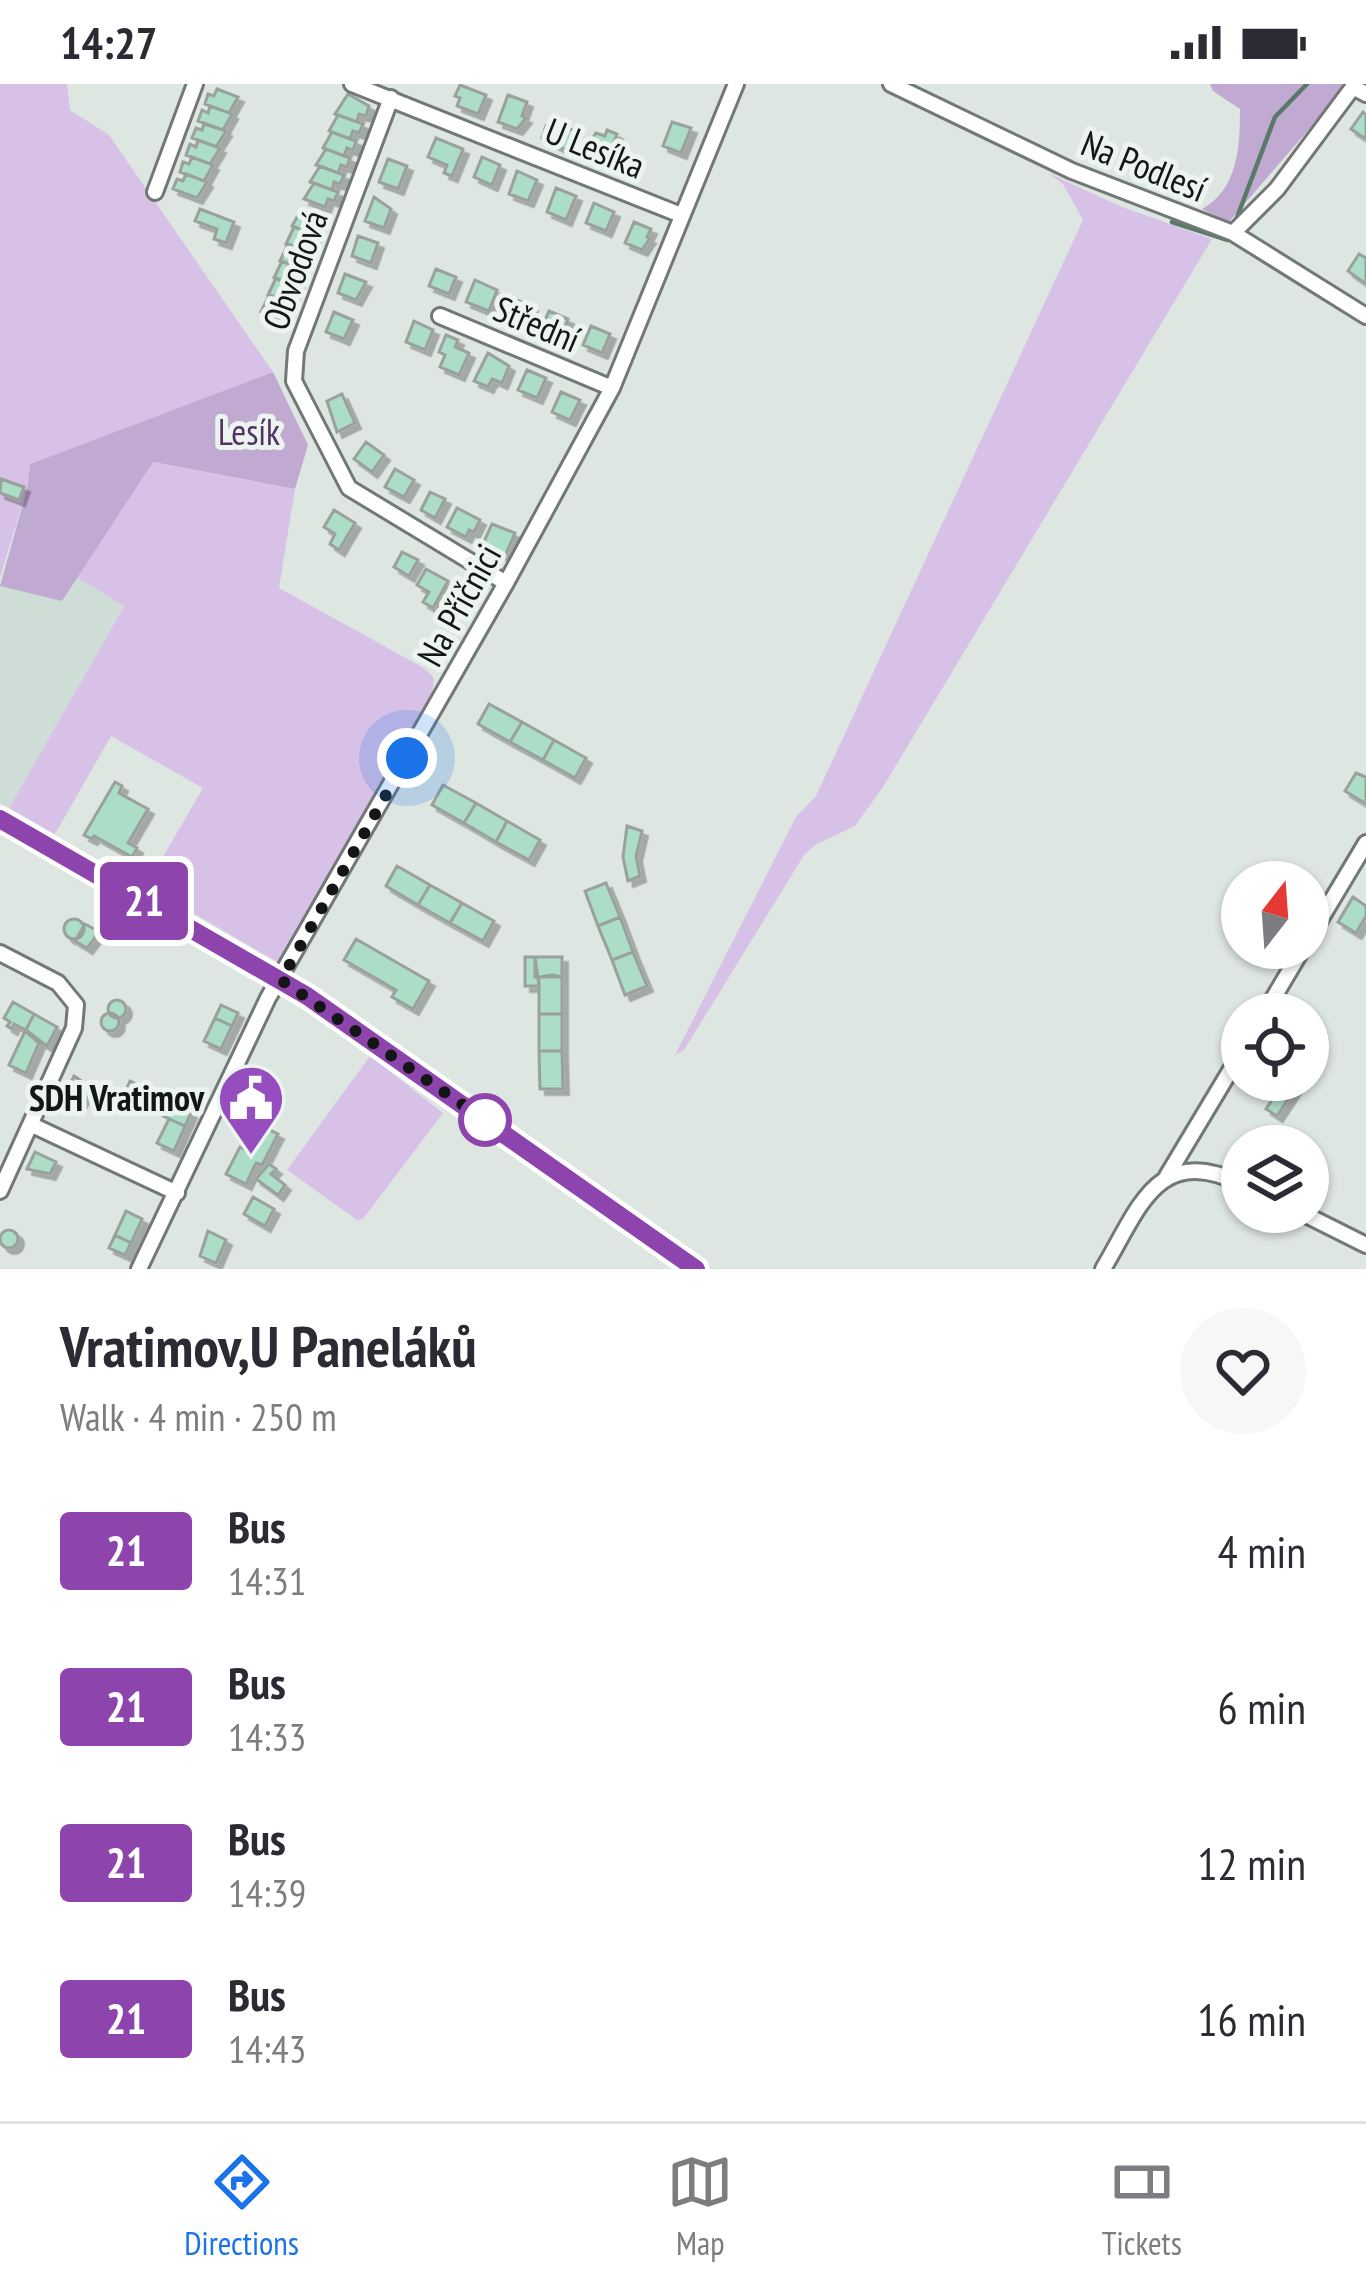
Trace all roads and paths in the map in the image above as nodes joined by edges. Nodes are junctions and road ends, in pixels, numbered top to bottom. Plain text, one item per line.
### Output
1 (195, 84) edge
2 (352, 84) edge
3 (736, 84) edge
4 (891, 84) edge
5 (1360, 90) edge
6 (391, 98) junction
7 (155, 192) dead end
8 (681, 215) junction
9 (1233, 233) junction
10 (440, 316) dead end
11 (1366, 316) edge
12 (611, 388) junction
13 (506, 584) junction
14 (0, 819) edge
15 (1366, 843) edge
16 (1329, 905) edge
17 (0, 953) edge
18 (281, 980) junction
19 (1221, 1086) edge
20 (32, 1125) junction
21 (1167, 1176) junction
22 (1221, 1178) edge
23 (0, 1190) edge
24 (177, 1193) junction
25 (1329, 1226) edge
26 (1366, 1245) edge
27 (139, 1269) edge
28 (696, 1269) edge
29 (1103, 1269) edge

1 - 7 street
2 - 6 street, U Lesíka
3 - 8 street, Na Příčnici
4 - 9 street, Na Podlesí
5 - 9 street
6 - 8 street, U Lesíka
6 - 13 street, Obvodová
8 - 12 street, Na Příčnici
9 - 11 street, Na Podlesí
10 - 12 street, Střední
12 - 13 street, Na Příčnici
13 - 18 street, Na Příčnici
14 - 18 main road
15 - 16 street
17 - 20 street
18 - 24 street, Na Příčnici
18 - 28 main road
19 - 21 street
20 - 23 street
20 - 24 street
21 - 22 street
21 - 29 street
24 - 27 street, Na Příčnici
25 - 26 street

